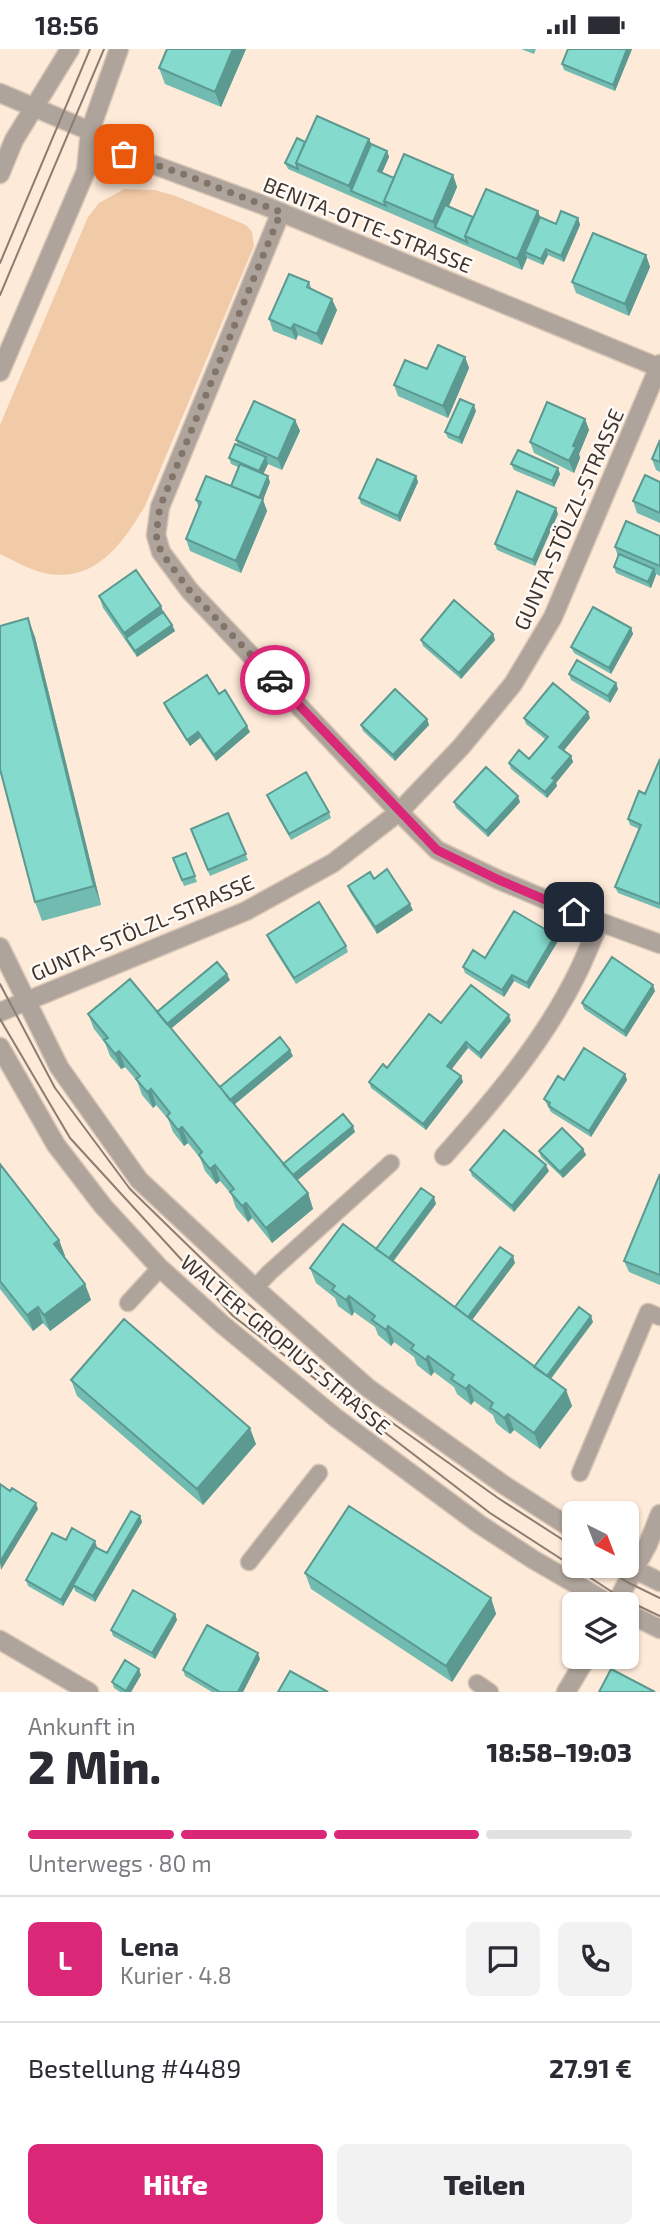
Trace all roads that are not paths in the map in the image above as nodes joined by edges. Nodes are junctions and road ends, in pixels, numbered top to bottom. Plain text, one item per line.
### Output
1 (70, 49) edge
2 (119, 49) edge
3 (0, 93) edge
4 (34, 108) junction
5 (90, 131) junction
6 (0, 174) edge
7 (281, 212) junction
8 (659, 367) edge
9 (0, 372) edge
10 (399, 812) junction
11 (600, 922) junction
12 (660, 944) edge
13 (0, 947) edge
14 (25, 1002) junction
15 (0, 1012) edge
16 (0, 1047) edge
17 (444, 1156) dead end
18 (391, 1163) dead end
19 (160, 1268) junction
20 (254, 1288) junction
21 (128, 1303) dead end
22 (660, 1317) edge
23 (319, 1473) dead end
24 (580, 1473) dead end
25 (660, 1514) edge
26 (562, 1522) edge
27 (639, 1551) edge
28 (248, 1562) dead end
29 (639, 1572) edge
30 (660, 1582) edge
31 (591, 1592) edge
32 (639, 1618) edge
33 (660, 1629) edge
34 (0, 1640) edge
35 (580, 1669) edge
36 (89, 1692) edge
37 (566, 1692) edge

1 - 4 street
2 - 5 street
3 - 4 street, BENITA-OTTE-STRASSE
4 - 5 street, BENITA-OTTE-STRASSE
4 - 6 street
5 - 7 street, BENITA-OTTE-STRASSE
5 - 9 street
7 - 8 street, BENITA-OTTE-STRASSE
7 - 10 street
8 - 10 street, GUNTA-STÖLZL-STRASSE
10 - 11 street
10 - 14 street, GUNTA-STÖLZL-STRASSE
11 - 12 street
11 - 17 street
13 - 14 street, WALTER-GROPIUS-STRASSE
14 - 15 street
14 - 20 street, WALTER-GROPIUS-STRASSE
16 - 19 street, WALTER-GROPIUS-STRASSE
18 - 20 lane
19 - 21 lane
19 - 31 street, WALTER-GROPIUS-STRASSE
20 - 26 street, WALTER-GROPIUS-STRASSE
22 - 24 lane
23 - 28 lane
25 - 27 street
29 - 30 street
32 - 33 street
34 - 36 street
35 - 37 street

